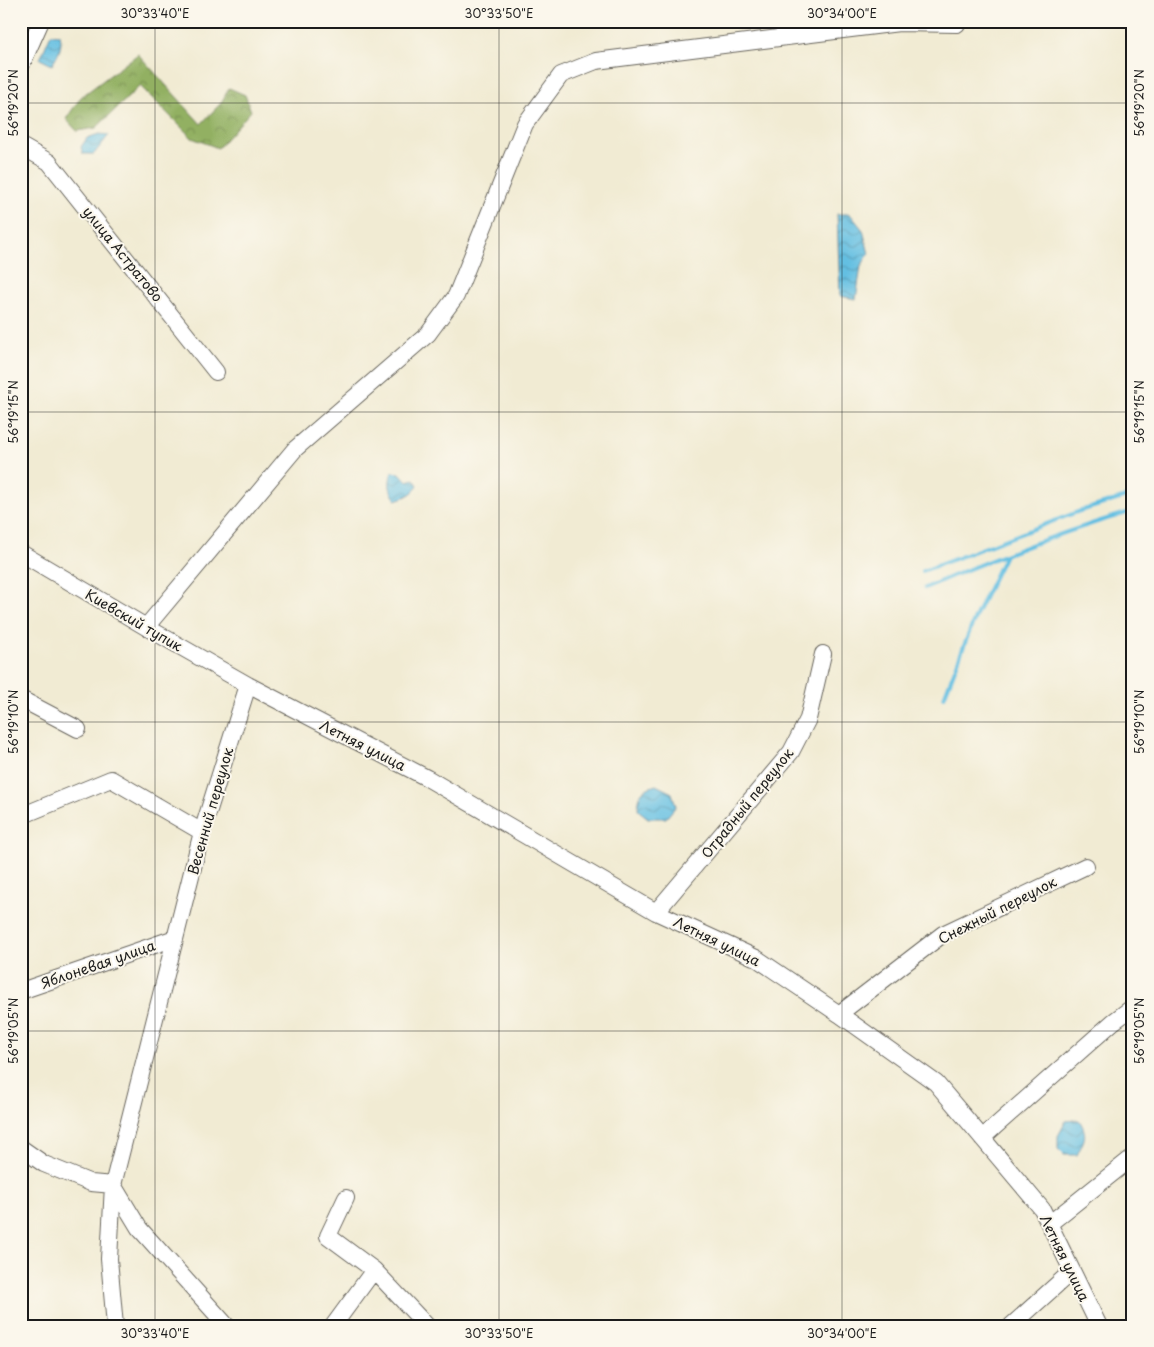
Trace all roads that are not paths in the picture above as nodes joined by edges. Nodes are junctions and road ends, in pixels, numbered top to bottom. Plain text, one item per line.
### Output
1 (41, 21) edge
2 (957, 24) dead end
3 (21, 66) edge
4 (21, 146) edge
5 (216, 372) dead end
6 (21, 553) edge
7 (146, 627) junction
8 (823, 654) dead end
9 (252, 687) junction
10 (21, 699) edge
11 (78, 729) dead end
12 (21, 816) edge
13 (202, 832) junction
14 (1086, 866) dead end
15 (656, 912) junction
16 (175, 938) junction
17 (21, 991) edge
18 (1133, 1007) edge
19 (839, 1014) junction
20 (982, 1138) junction
21 (21, 1148) edge
22 (1133, 1157) edge
23 (113, 1185) junction
24 (346, 1198) dead end
25 (1049, 1224) junction
26 (374, 1270) junction
27 (1072, 1271) junction
28 (116, 1326) edge
29 (227, 1326) edge
30 (332, 1326) edge
31 (427, 1326) edge
32 (1011, 1326) edge
33 (1098, 1326) edge

1 - 3 street
2 - 7 street
4 - 5 street, улица Астратово
6 - 7 street, Киевский тупик
7 - 9 street, Киевский тупик
8 - 15 street, Отрадный переулок
9 - 13 street, Весенний переулок
9 - 15 street, Летняя улица
10 - 11 street
12 - 13 street
13 - 16 street, Весенний переулок
14 - 19 street, Снежный переулок
15 - 19 street, Летняя улица
16 - 17 street, Яблоневая улица
16 - 23 street, Весенний переулок
18 - 20 street
19 - 20 street, Летняя улица
20 - 25 street, Летняя улица
21 - 23 street
22 - 25 street
23 - 28 street, Весенний переулок
23 - 29 street
24 - 26 street
25 - 27 street, Летняя улица
26 - 30 street
26 - 31 street
27 - 32 street
27 - 33 street, Летняя улица

